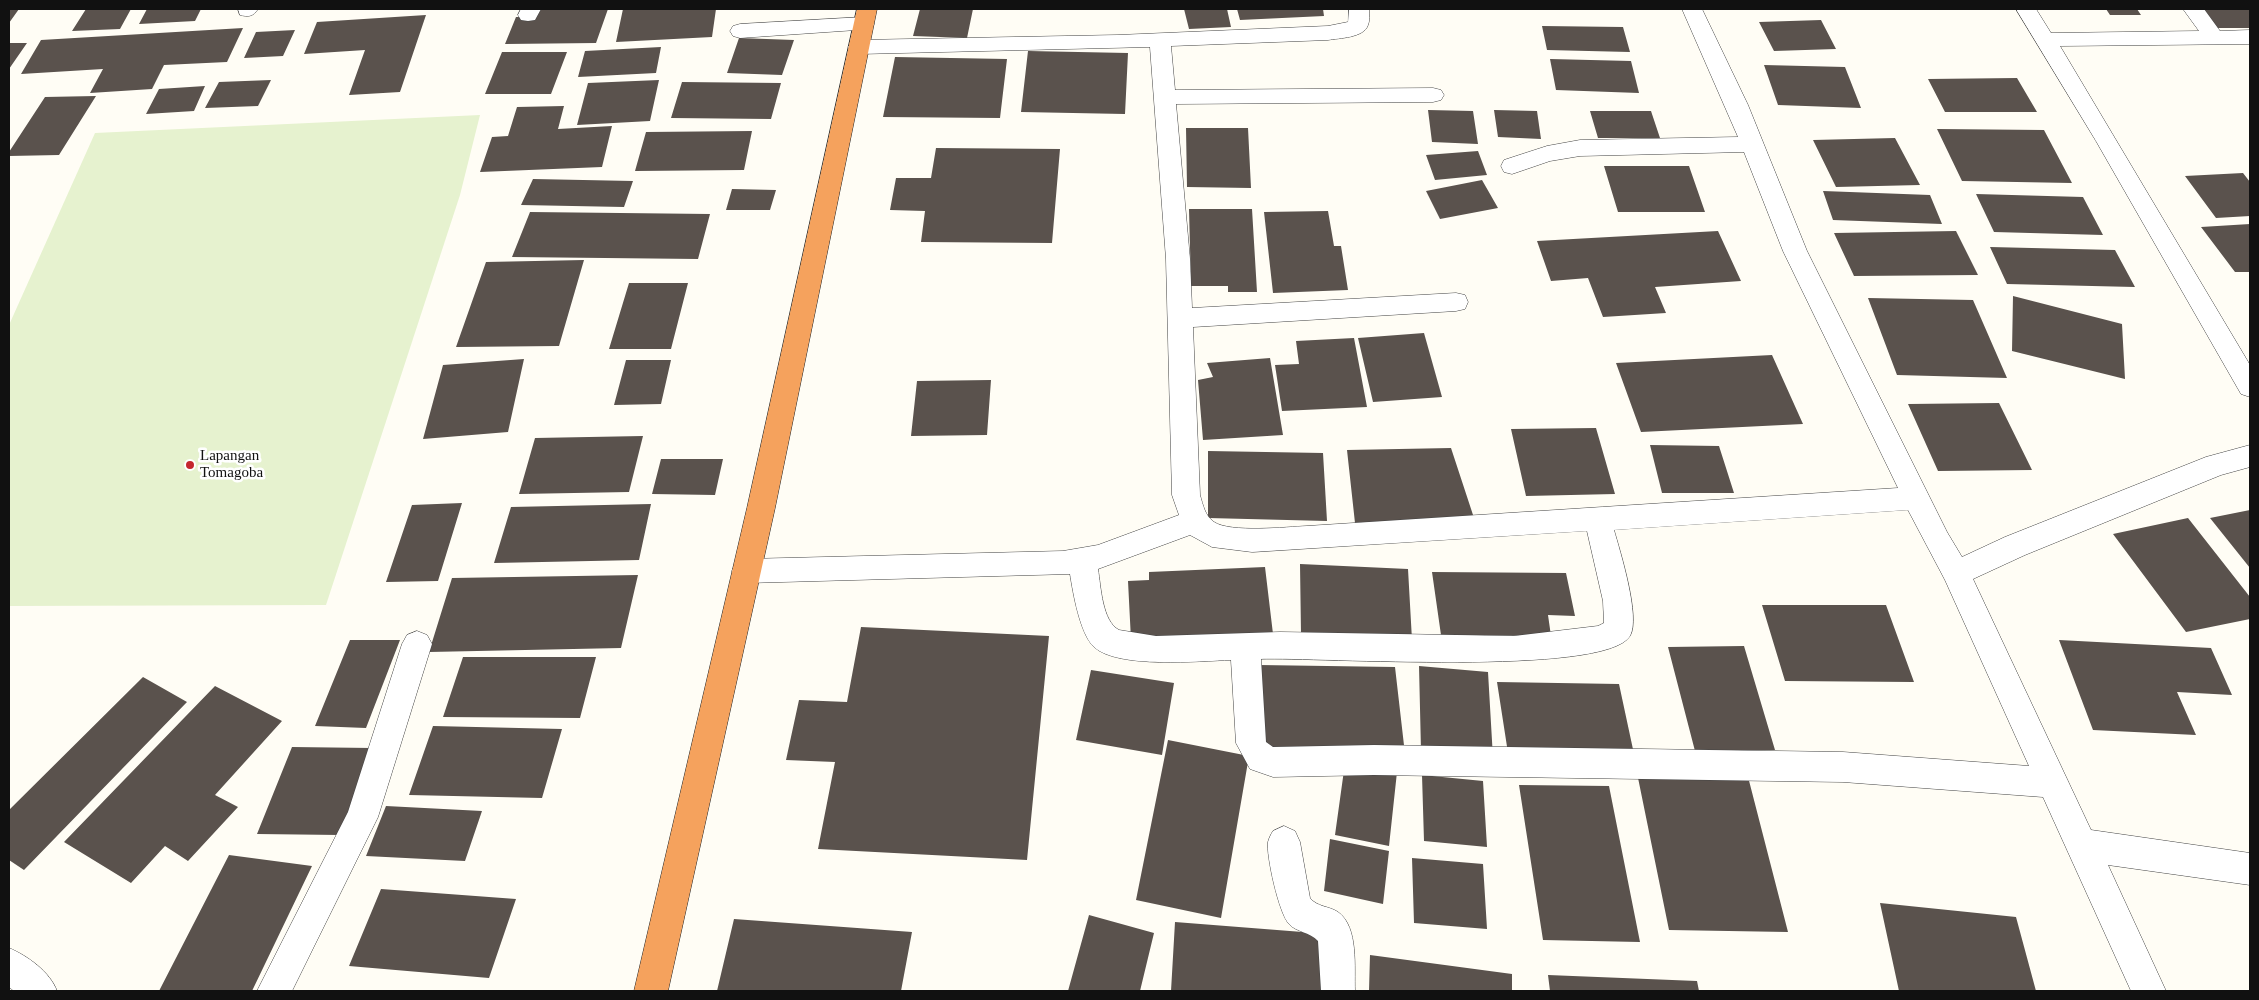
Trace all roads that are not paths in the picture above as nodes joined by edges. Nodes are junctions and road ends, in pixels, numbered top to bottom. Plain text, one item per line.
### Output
1 (1359, 9) edge
2 (1692, 9) edge
3 (2026, 9) edge
4 (2193, 9) edge
5 (863, 27) edge
6 (740, 31) dead end
7 (2214, 37) junction
8 (2250, 37) edge
9 (1160, 40) junction
10 (2046, 40) junction
11 (1433, 95) dead end
12 (1165, 98) junction
13 (1753, 144) junction
14 (1512, 166) dead end
15 (1456, 302) dead end
16 (1181, 318) junction
17 (2250, 387) edge
18 (2250, 456) edge
19 (1916, 498) junction
20 (1598, 519) junction
21 (1196, 521) junction
22 (1082, 559) junction
23 (746, 571) junction
24 (1956, 573) junction
25 (417, 644) dead end
26 (1245, 646) junction
27 (2054, 783) junction
28 (1284, 842) dead end
29 (2082, 846) junction
30 (2250, 869) edge
31 (9, 965) edge
32 (40, 991) edge
33 (274, 991) edge
34 (651, 991) edge
35 (1338, 991) edge
36 (2149, 991) edge

1 - 9 street
2 - 13 street
3 - 10 street
4 - 7 street
5 - 6 street
5 - 9 street
5 - 23 highway
7 - 8 street
7 - 10 street
9 - 12 street
10 - 17 street
11 - 12 street
12 - 16 street
13 - 14 street
13 - 19 street
15 - 16 street
16 - 21 street
18 - 24 street
19 - 20 street
19 - 24 street
20 - 21 street
20 - 26 street
21 - 22 street
22 - 23 street
22 - 26 street
23 - 34 highway
24 - 27 street
25 - 33 street
26 - 27 street
27 - 29 street
28 - 35 street
29 - 30 street
29 - 36 street
31 - 32 street

